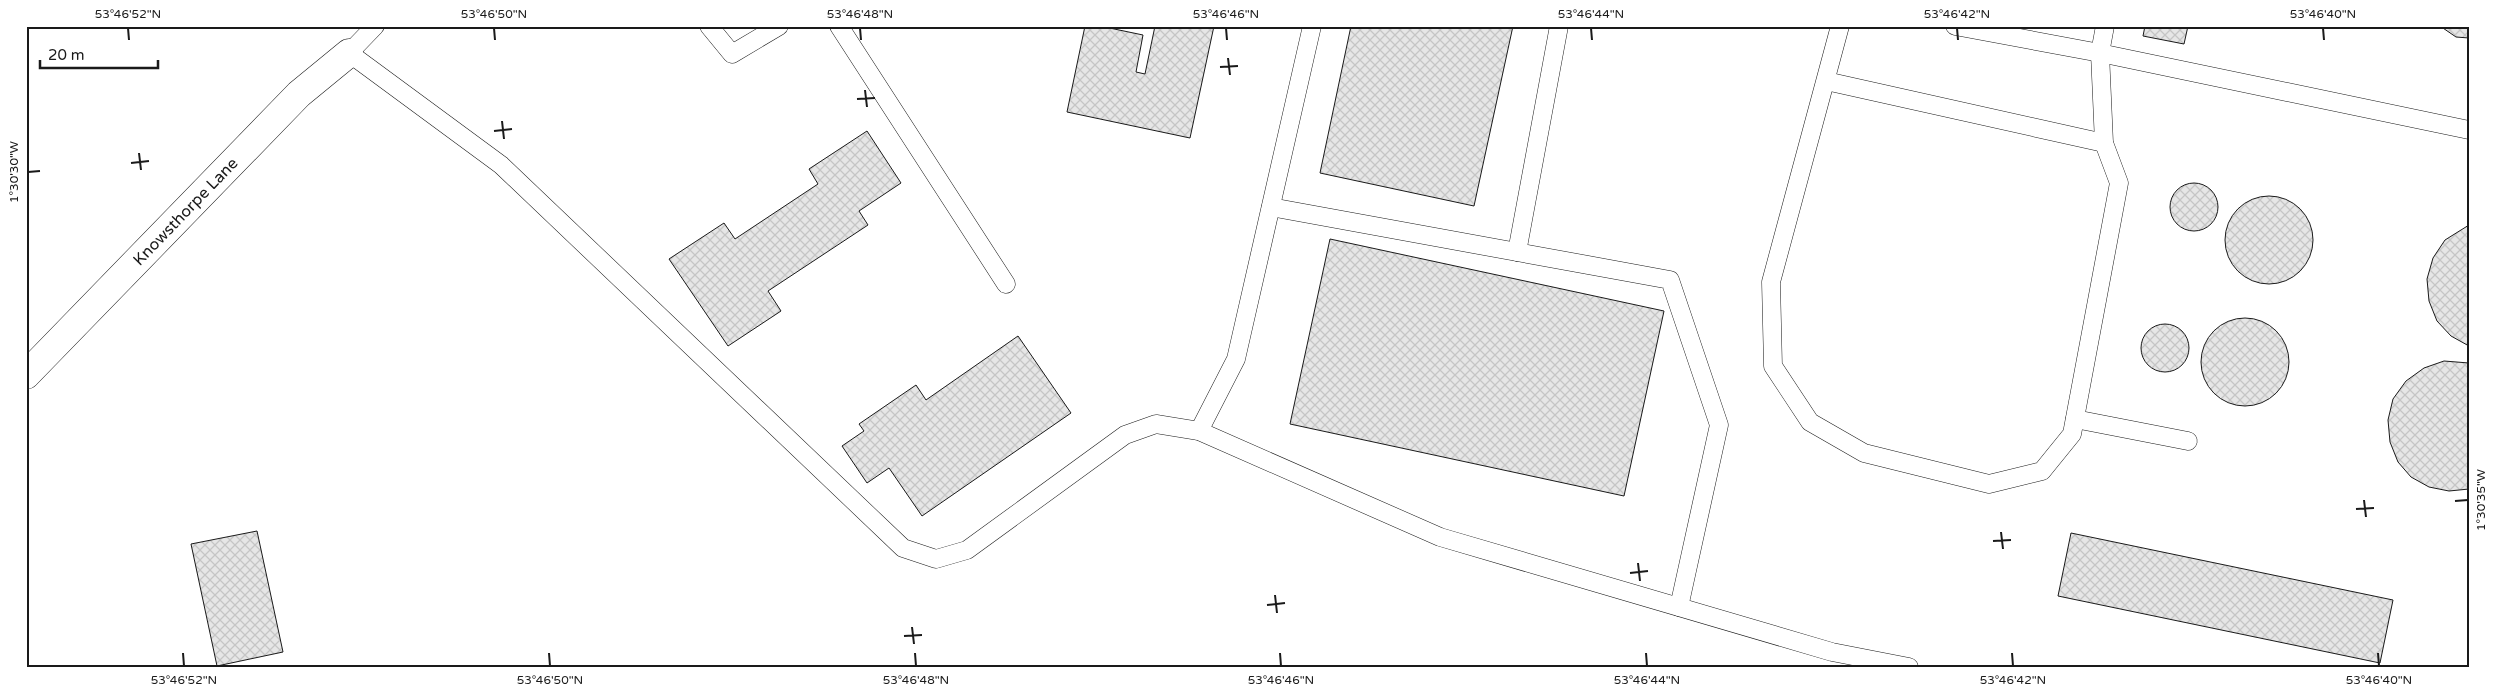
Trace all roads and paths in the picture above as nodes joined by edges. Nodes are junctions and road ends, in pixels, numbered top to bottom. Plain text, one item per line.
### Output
1 (375, 26) edge
2 (709, 26) edge
3 (779, 26) edge
4 (839, 26) edge
5 (1312, 26) edge
6 (1559, 26) edge
7 (1840, 26) edge
8 (1956, 26) edge
9 (2105, 26) edge
10 (349, 53) junction
11 (2100, 53) junction
12 (1826, 81) junction
13 (2469, 130) edge
14 (2104, 143) junction
15 (1271, 207) junction
16 (1518, 252) junction
17 (1006, 284) dead end
18 (26, 375) edge
19 (2075, 418) junction
20 (1199, 431) junction
21 (2188, 442) dead end
22 (1679, 607) junction
23 (1909, 667) edge

1 - 10 lane
2 - 3 lane
4 - 17 lane
5 - 15 lane
6 - 16 lane
7 - 12 lane
8 - 11 lane
9 - 11 lane
10 - 18 street, Knowsthorpe Lane
10 - 20 lane
11 - 13 lane
11 - 14 lane
12 - 14 lane
12 - 19 lane
14 - 19 lane
15 - 16 lane
15 - 20 lane
16 - 22 lane
19 - 21 lane
20 - 22 lane
22 - 23 lane

